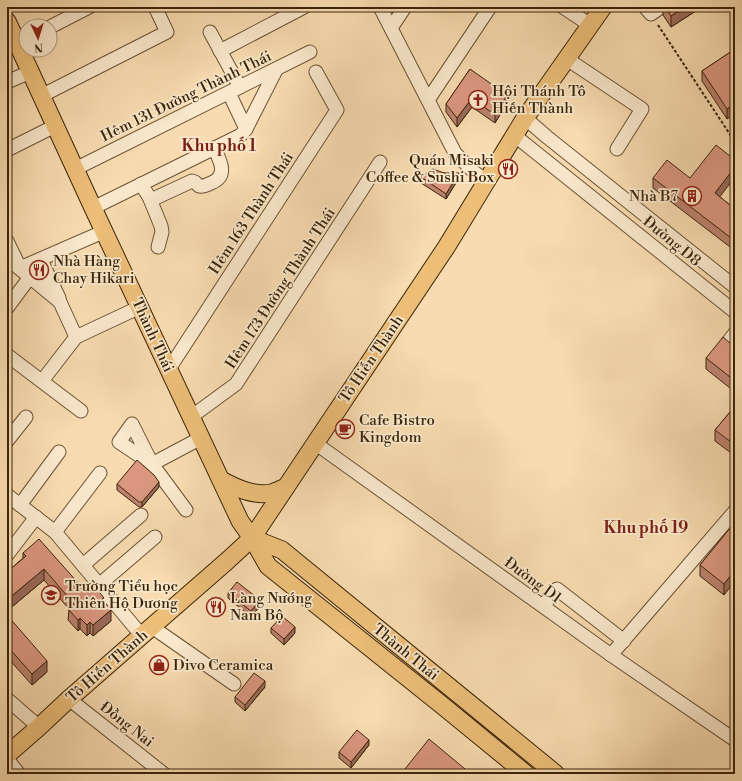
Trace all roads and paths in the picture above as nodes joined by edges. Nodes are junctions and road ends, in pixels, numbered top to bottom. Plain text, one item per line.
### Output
1 (89, 7) edge
2 (155, 7) edge
3 (304, 7) edge
4 (380, 7) edge
5 (405, 7) edge
6 (490, 7) edge
7 (564, 7) edge
8 (603, 7) edge
9 (652, 9) edge
10 (7, 21) edge
11 (58, 22) edge
12 (590, 25) junction
13 (391, 28) junction
14 (210, 32) dead end
15 (18, 36) edge
16 (220, 51) junction
17 (310, 52) dead end
18 (26, 58) edge
19 (567, 59) junction
20 (276, 70) junction
21 (30, 72) junction
22 (316, 72) dead end
23 (7, 82) edge
24 (235, 90) junction
25 (41, 96) junction
26 (428, 100) junction
27 (525, 118) junction
28 (55, 126) junction
29 (246, 129) junction
30 (514, 135) junction
31 (735, 142) edge
32 (214, 148) junction
33 (617, 149) dead end
34 (7, 150) edge
35 (380, 162) dead end
36 (183, 164) junction
37 (75, 169) junction
38 (192, 181) junction
39 (486, 181) junction
40 (142, 184) junction
41 (150, 199) junction
42 (93, 208) junction
43 (104, 231) junction
44 (7, 241) edge
45 (158, 248) dead end
46 (7, 259) edge
47 (41, 260) junction
48 (25, 273) junction
49 (735, 287) edge
50 (60, 302) junction
51 (140, 307) junction
52 (7, 308) edge
53 (735, 312) edge
54 (735, 333) edge
55 (76, 337) junction
56 (735, 347) edge
57 (7, 355) edge
58 (169, 369) junction
59 (42, 381) junction
60 (82, 411) dead end
61 (191, 417) junction
62 (26, 418) dead end
63 (201, 438) junction
64 (7, 440) edge
65 (315, 443) junction
66 (59, 452) dead end
67 (100, 473) dead end
68 (220, 480) junction
69 (286, 487) junction
70 (7, 495) edge
71 (20, 505) junction
72 (186, 510) dead end
73 (735, 511) edge
74 (142, 515) dead end
75 (36, 517) junction
76 (55, 532) junction
77 (155, 537) dead end
78 (252, 538) junction
79 (7, 555) edge
80 (83, 565) junction
81 (99, 585) junction
82 (543, 606) junction
83 (147, 631) junction
84 (624, 641) junction
85 (611, 656) junction
86 (234, 684) dead end
87 (455, 691) junction
88 (7, 699) edge
89 (69, 699) junction
90 (443, 706) junction
91 (39, 727) junction
92 (735, 740) edge
93 (7, 755) edge
94 (7, 759) edge
95 (19, 774) edge
96 (164, 774) edge
97 (526, 774) edge
98 (556, 774) edge

1 - 11 street
2 - 25 street
3 - 16 street
4 - 13 street
5 - 13 street
6 - 26 street
7 - 12 street
8 - 12 main road, Tô Hiến Thành
9 - 31 path
10 - 15 main road, Thành Thái
12 - 19 main road, Tô Hiến Thành
13 - 26 street
14 - 16 street
16 - 24 street
17 - 20 street, Hẻm 131 Đường Thành Thái
18 - 21 main road, Thành Thái
19 - 27 main road, Tô Hiến Thành
19 - 33 street
20 - 24 street, Hẻm 131 Đường Thành Thái
20 - 29 street
21 - 23 street
21 - 25 main road, Thành Thái
22 - 58 street, Hẻm 163 Thành Thái
24 - 29 street
24 - 37 street, Hẻm 131 Đường Thành Thái
25 - 28 main road, Thành Thái
26 - 39 street
27 - 30 main road, Tô Hiến Thành
27 - 49 street, Đường D8
28 - 34 street
28 - 37 main road, Thành Thái
29 - 32 street
30 - 39 main road, Tô Hiến Thành
30 - 53 street, Đường D8
32 - 36 street
32 - 38 street
35 - 61 street, Hẻm 173 Đường Thành Thái
36 - 38 street
36 - 40 street
37 - 42 main road, Thành Thái
38 - 41 street
39 - 65 main road, Tô Hiến Thành
40 - 41 street
40 - 42 street
41 - 45 street
42 - 43 main road, Thành Thái
43 - 47 street
43 - 51 main road, Thành Thái
44 - 48 street
46 - 48 street
47 - 48 street
47 - 50 street
48 - 50 street
48 - 52 street
50 - 55 street
51 - 55 street
51 - 58 main road, Thành Thái
54 - 56 street
55 - 59 street
57 - 59 street
58 - 61 main road, Thành Thái
59 - 60 street
61 - 63 main road, Thành Thái
62 - 64 street
63 - 68 main road, Thành Thái
63 - 72 street
65 - 69 main road, Tô Hiến Thành
65 - 82 street, Đường D1
66 - 71 street
67 - 76 street
68 - 69 main road
68 - 78 main road, Thành Thái
69 - 78 main road, Tô Hiến Thành
70 - 71 street
71 - 75 street
73 - 84 street
74 - 80 street
75 - 76 street
75 - 79 street
76 - 80 street
77 - 81 street
78 - 83 main road, Tô Hiến Thành
78 - 87 main road, Thành Thái
78 - 90 main road, Thành Thái
80 - 81 street
81 - 83 street
82 - 84 street
82 - 85 street, Đường D1
83 - 86 street
83 - 89 main road, Tô Hiến Thành
84 - 85 street
85 - 92 street, Đường D1
87 - 90 main road
87 - 98 main road, Thành Thái
88 - 91 street
89 - 91 main road, Tô Hiến Thành
89 - 96 street, Đồng Nai
90 - 97 main road, Thành Thái
91 - 93 main road, Tô Hiến Thành
94 - 95 street

